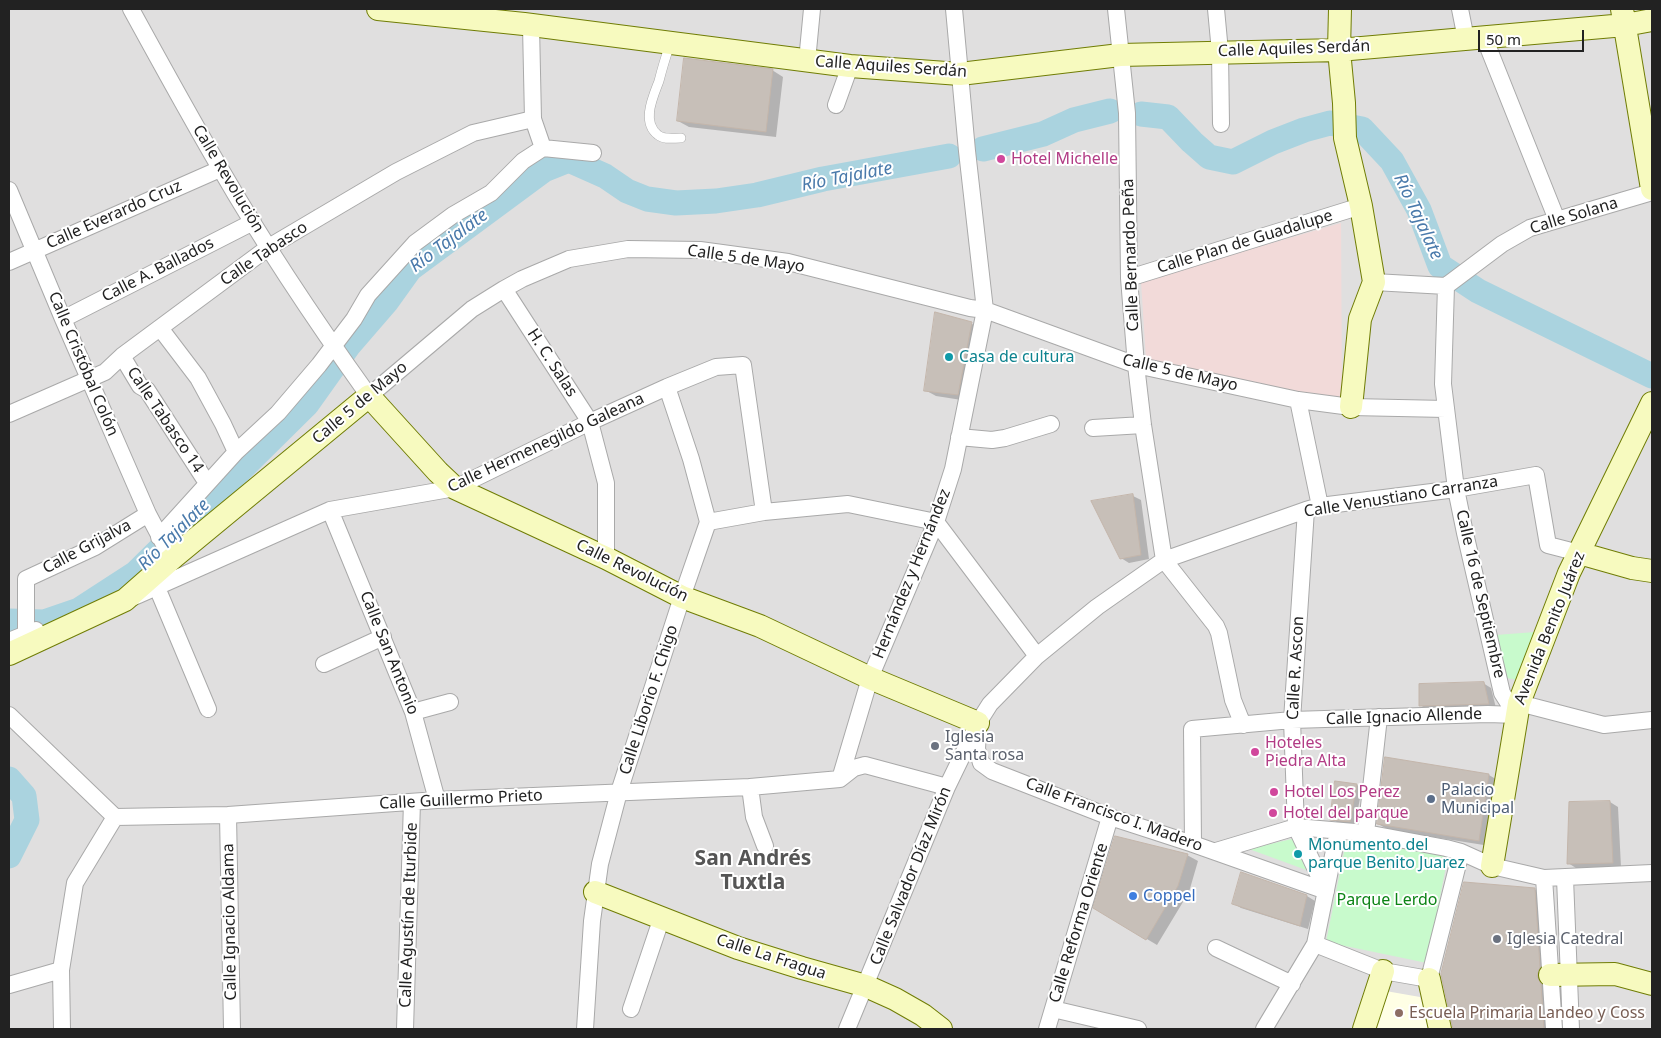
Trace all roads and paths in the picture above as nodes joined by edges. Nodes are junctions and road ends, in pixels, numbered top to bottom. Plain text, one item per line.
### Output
1 (131, 9) edge
2 (378, 9) edge
3 (812, 9) edge
4 (954, 9) edge
5 (1116, 9) edge
6 (1216, 9) edge
7 (1340, 9) edge
8 (1460, 9) edge
9 (1624, 17) edge
10 (527, 20) edge
11 (1652, 20) edge
12 (1475, 38) junction
13 (670, 44) junction
14 (1339, 50) junction
15 (1220, 52) junction
16 (1120, 54) junction
17 (808, 61) junction
18 (850, 66) junction
19 (960, 74) junction
20 (836, 105) dead end
21 (533, 119) junction
22 (1221, 124) dead end
23 (681, 138) dead end
24 (543, 148) junction
25 (593, 153) dead end
26 (220, 169) junction
27 (9, 190) edge
28 (1652, 190) edge
29 (1361, 206) junction
30 (1557, 220) junction
31 (253, 222) junction
32 (269, 247) junction
33 (35, 250) junction
34 (9, 262) edge
35 (1129, 278) junction
36 (1374, 282) junction
37 (1448, 284) junction
38 (504, 289) junction
39 (985, 310) junction
40 (63, 319) junction
41 (160, 328) junction
42 (334, 347) junction
43 (122, 356) junction
44 (1136, 365) junction
45 (89, 379) junction
46 (667, 388) junction
47 (369, 396) junction
48 (1298, 400) junction
49 (1652, 403) edge
50 (1351, 407) junction
51 (1446, 409) junction
52 (9, 414) edge
53 (590, 422) junction
54 (1051, 424) dead end
55 (1143, 425) junction
56 (1093, 428) dead end
57 (959, 436) junction
58 (236, 452) junction
59 (207, 483) junction
60 (455, 488) junction
61 (1456, 489) junction
62 (1313, 508) junction
63 (330, 510) junction
64 (764, 512) junction
65 (148, 514) junction
66 (708, 522) junction
67 (936, 522) junction
68 (166, 546) junction
69 (1579, 553) junction
70 (606, 558) junction
71 (1164, 560) junction
72 (1652, 570) edge
73 (143, 588) junction
74 (682, 597) junction
75 (25, 623) junction
76 (383, 637) junction
77 (9, 641) edge
78 (9, 654) edge
79 (1037, 656) junction
80 (324, 664) dead end
81 (870, 678) junction
82 (450, 702) dead end
83 (208, 708) dead end
84 (1518, 709) junction
85 (413, 712) junction
86 (9, 715) edge
87 (1379, 716) junction
88 (1292, 720) junction
89 (1652, 720) edge
90 (978, 723) junction
91 (1243, 725) junction
92 (960, 759) junction
93 (992, 771) junction
94 (840, 779) junction
95 (750, 787) junction
96 (947, 787) junction
97 (619, 792) junction
98 (437, 800) junction
99 (412, 802) junction
100 (228, 815) junction
101 (115, 817) junction
102 (1110, 817) junction
103 (1296, 827) junction
104 (1338, 831) junction
105 (1366, 833) junction
106 (1193, 844) junction
107 (765, 846) dead end
108 (1216, 851) junction
109 (1461, 852) junction
110 (1492, 866) junction
111 (1652, 872) edge
112 (1544, 878) junction
113 (1565, 878) junction
114 (1326, 891) junction
115 (596, 892) junction
116 (662, 917) junction
117 (1315, 944) junction
118 (1216, 948) dead end
119 (61, 970) junction
120 (1383, 971) junction
121 (1560, 974) junction
122 (1429, 979) junction
123 (1292, 984) junction
124 (1652, 984) edge
125 (9, 985) edge
126 (866, 986) junction
127 (630, 1009) dead end
128 (1053, 1009) junction
129 (62, 1029) edge
130 (232, 1029) edge
131 (405, 1029) edge
132 (585, 1029) edge
133 (847, 1029) edge
134 (941, 1029) edge
135 (1047, 1029) edge
136 (1138, 1029) edge
137 (1264, 1029) edge
138 (1364, 1029) edge
139 (1440, 1029) edge
140 (1554, 1029) edge
141 (1571, 1029) edge

1 - 26 street, Calle Revolución
2 - 10 street, Calle Aquiles Serdán
3 - 17 street
4 - 19 street, Hernández y Hernández
5 - 16 street, Calle Bernardo Peña
6 - 15 street
7 - 14 street
8 - 12 street
9 - 11 street
9 - 12 street, Calle Aquiles Serdán
9 - 28 street
10 - 13 street, Calle Aquiles Serdán
10 - 21 street
12 - 14 street, Calle Aquiles Serdán
12 - 30 street
13 - 17 street, Calle Aquiles Serdán
13 - 23 lane
14 - 15 street, Calle Aquiles Serdán
14 - 29 street
15 - 16 street, Calle Aquiles Serdán
15 - 22 street
16 - 19 street, Calle Aquiles Serdán
16 - 35 street, Calle Bernardo Peña
17 - 18 street, Calle Aquiles Serdán
18 - 19 street, Calle Aquiles Serdán
18 - 20 street
19 - 39 street, Hernández y Hernández
21 - 24 street
21 - 32 street, Calle Tabasco
24 - 25 street
24 - 42 street, Calle 5 de Mayo
26 - 31 street, Calle Revolución
26 - 33 street, Calle Everardo Cruz
27 - 33 street, Calle Cristóbal Colón
28 - 30 street, Calle Solana
29 - 35 street, Calle Plan de Guadalupe
29 - 36 street
30 - 37 street, Calle Solana
31 - 32 street, Calle Revolución
31 - 40 street, Calle A. Ballados
32 - 41 street, Calle Tabasco
32 - 42 street, Calle Revolución
33 - 34 street, Calle Everardo Cruz
33 - 40 street, Calle Cristóbal Colón
35 - 44 street, Calle Bernardo Peña
36 - 37 street
36 - 50 street
37 - 51 street, Calle 16 de Septiembre
38 - 39 street, Calle 5 de Mayo
38 - 47 street, Calle 5 de Mayo
38 - 53 street, H. C. Salas
39 - 44 street, Calle 5 de Mayo
39 - 57 street, Hernández y Hernández
40 - 45 street, Calle Cristóbal Colón
41 - 43 street, Calle Tabasco
41 - 58 street
42 - 47 street, Calle Revolución
42 - 58 street, Calle 5 de Mayo
43 - 45 street, Calle Tabasco
43 - 59 street, Calle Tabasco 14
44 - 48 street, Calle 5 de Mayo
44 - 55 street, Calle Bernardo Peña
45 - 52 street, Calle Tabasco
45 - 65 street, Calle Cristóbal Colón
46 - 53 street, Calle Hermenegildo Galeana
46 - 64 street, Calle Hermenegildo Galeana
46 - 66 street
47 - 60 street, Calle Revolución
47 - 68 street, Calle 5 de Mayo
48 - 50 street, Calle 5 de Mayo
48 - 62 street, Calle R. Ascon
49 - 69 street, Avenida Benito Juárez
50 - 51 street, Calle 5 de Mayo
51 - 61 street, Calle 16 de Septiembre
53 - 60 street, Calle Hermenegildo Galeana
53 - 70 street, H. C. Salas
54 - 57 street
55 - 56 street
55 - 71 street, Calle Bernardo Peña
57 - 67 street, Hernández y Hernández
58 - 59 street, Calle 5 de Mayo
59 - 68 street, Calle 5 de Mayo
60 - 63 street, Calle Hermenegildo Galeana
60 - 70 street, Calle Revolución
61 - 62 street, Calle Venustiano Carranza
61 - 69 street, Calle Venustiano Carranza
61 - 84 street, Calle 16 de Septiembre
62 - 71 street, Calle Venustiano Carranza
62 - 88 street, Calle R. Ascon
63 - 73 street, Calle Hermenegildo Galeana
63 - 76 street, Calle San Antonio
64 - 66 street
64 - 67 street
65 - 68 street, Calle Cristóbal Colón
65 - 75 street, Calle Grijalva
66 - 74 street, Calle Liborio F. Chigo
67 - 79 street
67 - 81 street, Hernández y Hernández
68 - 73 street, Calle 5 de Mayo
69 - 72 street
69 - 84 street, Avenida Benito Juárez
70 - 74 street, Calle Revolución
71 - 79 street, Calle Venustiano Carranza
71 - 91 street
73 - 75 street, Calle Hermenegildo Galeana
73 - 78 street, Calle 5 de Mayo
73 - 83 street
74 - 81 street, Calle Revolución
74 - 97 street, Calle Liborio F. Chigo
75 - 77 street, Calle Hermenegildo Galeana
76 - 80 street
76 - 85 street, Calle San Antonio
79 - 90 street, Calle Venustiano Carranza
81 - 90 street, Calle Revolución
81 - 94 street, Hernández y Hernández
82 - 85 street
84 - 87 street, Calle Ignacio Allende
84 - 89 street, Calle Ignacio Allende
84 - 110 street, Avenida Benito Juárez
85 - 98 street, Calle San Antonio
86 - 101 street
87 - 88 street, Calle Ignacio Allende
87 - 105 street
88 - 91 street, Calle Ignacio Allende
88 - 103 street, Calle R. Ascon
90 - 92 street, Calle Salvador Díaz Mirón
90 - 93 street
91 - 106 street, Calle Ignacio Allende
92 - 93 street, Calle Francisco I. Madero
92 - 96 street, Calle Salvador Díaz Mirón
93 - 102 street, Calle Francisco I. Madero
94 - 95 street, Calle Guillermo Prieto
94 - 96 street, Calle Guillermo Prieto
95 - 97 street, Calle Guillermo Prieto
95 - 107 street
96 - 126 street, Calle Salvador Díaz Mirón
97 - 98 street, Calle Guillermo Prieto
97 - 115 street, Calle Liborio F. Chigo
98 - 99 street, Calle Guillermo Prieto
99 - 100 street, Calle Guillermo Prieto
99 - 131 street, Calle Agustín de Iturbide
100 - 101 street, Calle Guillermo Prieto
100 - 130 street, Calle Ignacio Aldama
101 - 119 street
102 - 106 street, Calle Francisco I. Madero
102 - 128 street, Calle Reforma Oriente
103 - 104 street, Calle Francisco I. Madero
103 - 108 street, Calle Francisco I. Madero
103 - 114 street
104 - 105 street, Calle Francisco I. Madero
104 - 114 street
105 - 109 street, Calle Francisco I. Madero
106 - 108 street, Calle Francisco I. Madero
108 - 114 street
109 - 110 street, Calle Francisco I. Madero
109 - 122 street
110 - 112 street, Calle Francisco I. Madero
111 - 113 street, Calle Francisco I. Madero
112 - 113 street, Calle Francisco I. Madero
112 - 121 street
113 - 121 street
114 - 117 street
115 - 116 street, Calle La Fragua
115 - 132 street, Calle Liborio F. Chigo
116 - 126 street, Calle La Fragua
116 - 127 street
117 - 120 street
117 - 123 street
118 - 123 street
119 - 125 street
119 - 129 street
120 - 122 street
120 - 138 street
121 - 124 street
121 - 140 street
121 - 141 street
122 - 139 street
123 - 137 street
126 - 133 street, Calle Salvador Díaz Mirón
126 - 134 street, Calle La Fragua
128 - 135 street, Calle Reforma Oriente
128 - 136 street

